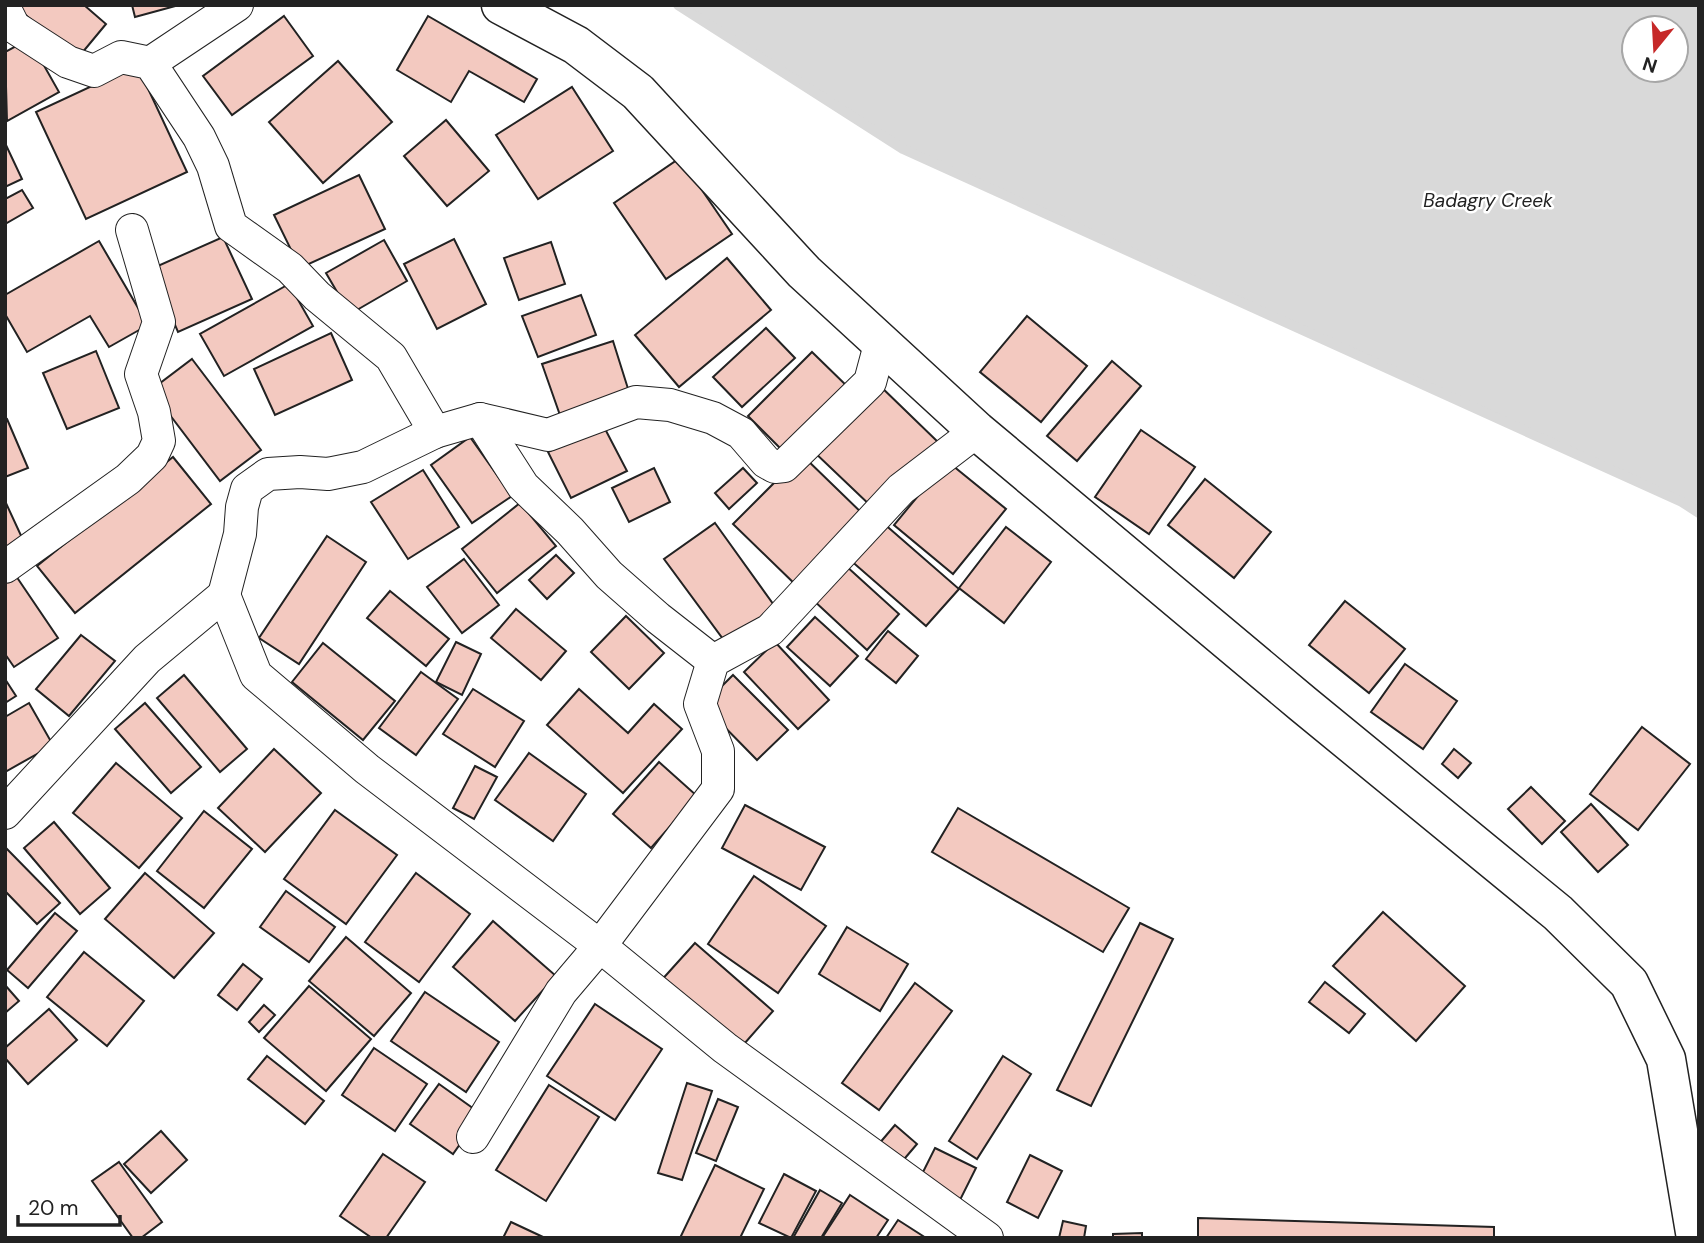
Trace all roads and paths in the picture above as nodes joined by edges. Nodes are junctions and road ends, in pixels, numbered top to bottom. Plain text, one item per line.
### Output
1 (237, 5) edge
2 (501, 5) edge
3 (5, 9) edge
4 (150, 63) junction
5 (132, 230) dead end
6 (881, 341) junction
7 (480, 419) junction
8 (977, 430) junction
9 (435, 432) junction
10 (5, 567) edge
11 (224, 595) junction
12 (713, 661) junction
13 (5, 813) edge
14 (600, 946) junction
15 (473, 1137) dead end
16 (987, 1238) edge
17 (1696, 1238) edge

1 - 4 street
2 - 6 street
3 - 4 street
4 - 9 street
5 - 10 street
6 - 7 street
6 - 8 street
7 - 9 street
7 - 12 street
8 - 12 street
8 - 17 street
9 - 11 street
11 - 13 street
11 - 14 street
12 - 14 street
14 - 15 street
14 - 16 street

